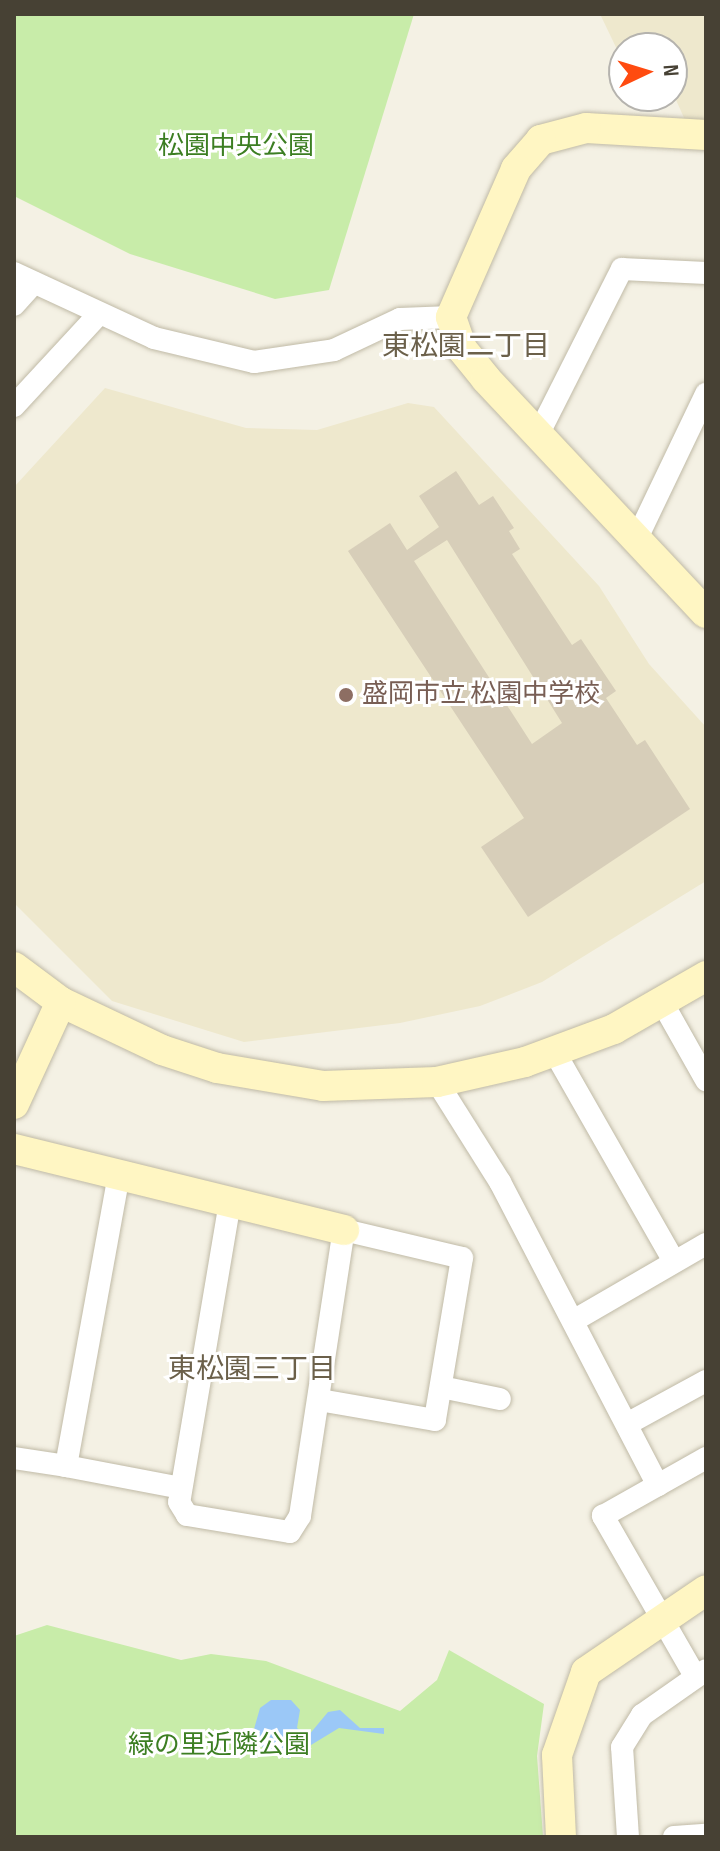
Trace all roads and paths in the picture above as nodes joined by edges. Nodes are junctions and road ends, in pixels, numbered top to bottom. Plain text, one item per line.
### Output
1 (706, 135) edge
2 (706, 273) edge
3 (24, 278) edge
4 (14, 305) edge
5 (98, 315) junction
6 (451, 317) junction
7 (706, 394) edge
8 (14, 406) edge
9 (538, 435) junction
10 (637, 538) junction
11 (706, 613) edge
12 (14, 967) edge
13 (706, 976) edge
14 (61, 1002) junction
15 (662, 1002) junction
16 (554, 1051) junction
17 (706, 1080) edge
18 (437, 1082) junction
19 (14, 1104) edge
20 (14, 1149) edge
21 (119, 1175) junction
22 (230, 1202) junction
23 (344, 1230) junction
24 (706, 1244) edge
25 (674, 1261) junction
26 (573, 1321) junction
27 (706, 1381) edge
28 (441, 1387) junction
29 (500, 1399) dead end
30 (319, 1400) junction
31 (627, 1424) junction
32 (14, 1458) edge
33 (706, 1458) edge
34 (66, 1466) junction
35 (658, 1485) junction
36 (181, 1488) junction
37 (706, 1590) edge
38 (659, 1616) junction
39 (700, 1673) edge
40 (706, 1835) edge
41 (561, 1837) edge
42 (628, 1837) edge
43 (674, 1837) edge

1 - 6 street
2 - 9 street
3 - 4 street
3 - 5 street
5 - 6 street
5 - 8 street
6 - 9 street
7 - 10 street
9 - 10 street
10 - 11 street
12 - 14 street
13 - 15 street
14 - 18 street
14 - 19 street
15 - 16 street
15 - 17 street
16 - 18 street
16 - 25 street
18 - 26 street
20 - 21 street
21 - 22 street
21 - 34 street
22 - 23 street
22 - 36 street
23 - 28 street
23 - 30 street
24 - 25 street
25 - 26 street
26 - 31 street
27 - 31 street
28 - 29 street
28 - 30 street
30 - 36 street
31 - 35 street
32 - 34 street
33 - 35 street
34 - 36 street
35 - 38 street
37 - 38 street
38 - 39 street
38 - 41 street
39 - 42 street
40 - 43 street

